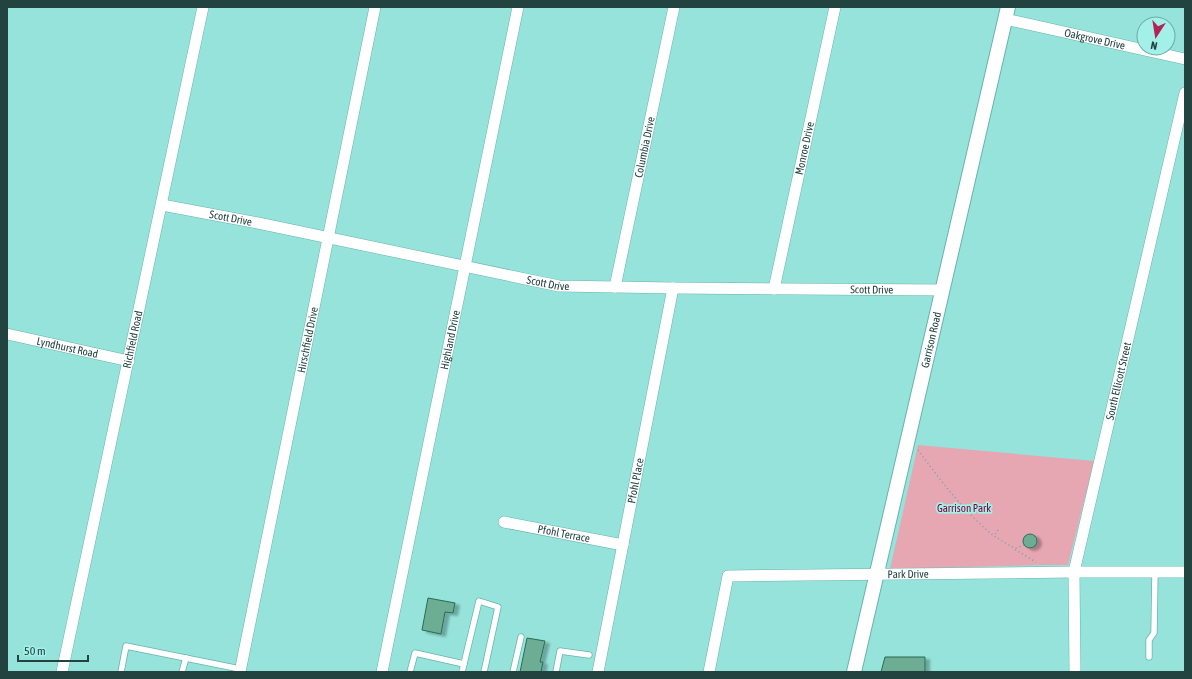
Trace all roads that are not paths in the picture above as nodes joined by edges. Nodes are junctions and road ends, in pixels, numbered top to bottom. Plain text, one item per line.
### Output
1 (203, 7) edge
2 (375, 7) edge
3 (518, 7) edge
4 (674, 7) edge
5 (835, 7) edge
6 (1005, 10) edge
7 (1185, 59) edge
8 (1185, 93) edge
9 (162, 205) junction
10 (327, 238) junction
11 (465, 266) junction
12 (615, 287) junction
13 (673, 288) junction
14 (774, 289) junction
15 (943, 290) junction
16 (7, 334) edge
17 (129, 361) junction
18 (504, 522) dead end
19 (623, 545) junction
20 (1074, 572) junction
21 (1155, 572) junction
22 (1185, 572) edge
23 (877, 575) junction
24 (521, 637) dead end
25 (589, 655) dead end
26 (1149, 657) dead end
27 (186, 658) junction
28 (464, 664) junction
29 (240, 670) edge
30 (62, 672) edge
31 (121, 672) edge
32 (182, 672) edge
33 (382, 672) edge
34 (410, 672) edge
35 (462, 672) edge
36 (484, 672) edge
37 (513, 672) edge
38 (556, 672) edge
39 (598, 672) edge
40 (709, 672) edge
41 (854, 672) edge
42 (1075, 672) edge

1 - 9 street, Richfield Road
2 - 10 street, Hirschfield Drive
3 - 11 street, Highland Drive
4 - 12 street, Columbia Drive
5 - 14 street, Monroe Drive
6 - 7 street, Oakgrove Drive
6 - 15 street, Garrison Road
8 - 20 street, South Ellicott Street
9 - 10 street, Scott Drive
9 - 17 street, Richfield Road
10 - 11 street, Scott Drive
10 - 29 street, Hirschfield Drive
11 - 12 street, Scott Drive
11 - 33 street, Highland Drive
12 - 13 street, Scott Drive
13 - 14 street, Scott Drive
13 - 19 street, Pfohl Place
14 - 15 street, Scott Drive
15 - 23 street, Garrison Road
16 - 17 street, Lyndhurst Road
17 - 30 street, Richfield Road
18 - 19 street, Pfohl Terrace
19 - 39 street, Pfohl Place
20 - 21 street, Park Drive
20 - 23 street, Park Drive
20 - 42 street, South Ellicott Street
21 - 22 street, Park Drive
21 - 26 lane
23 - 40 street, Park Drive
23 - 41 street, Garrison Road
24 - 37 lane
25 - 38 lane
27 - 29 lane
27 - 31 lane
27 - 32 lane
28 - 34 lane
28 - 35 lane
28 - 36 lane

